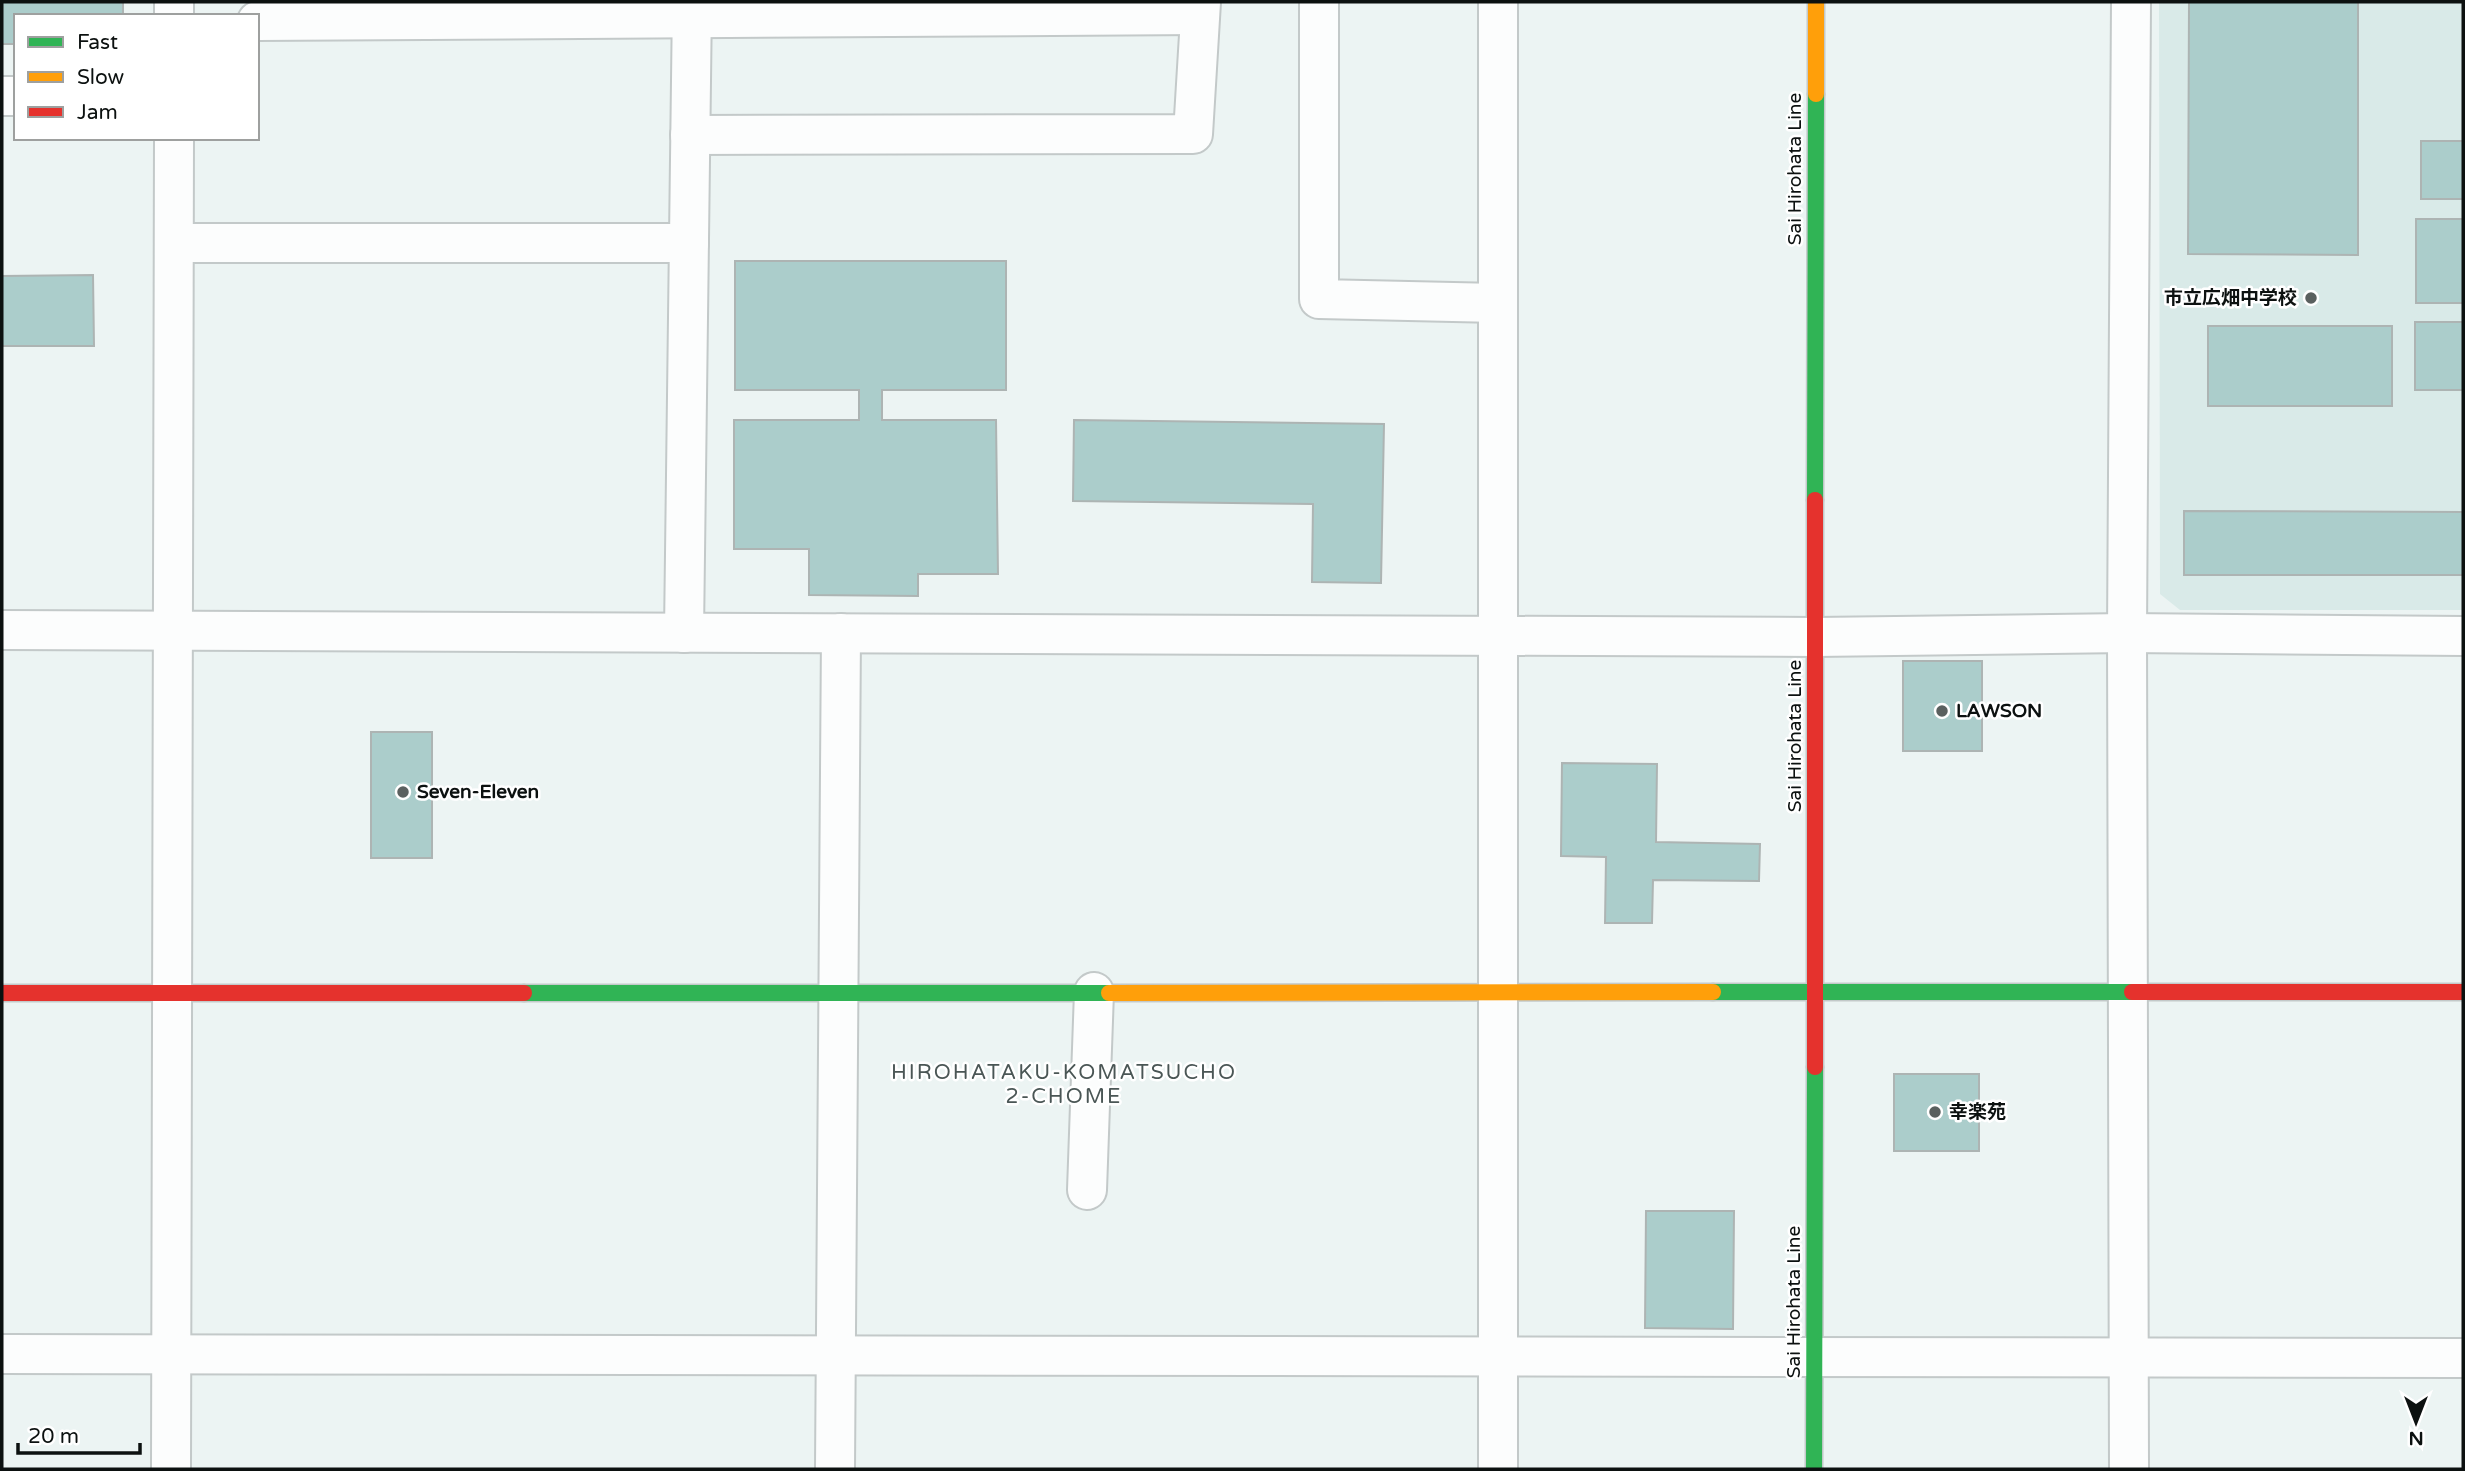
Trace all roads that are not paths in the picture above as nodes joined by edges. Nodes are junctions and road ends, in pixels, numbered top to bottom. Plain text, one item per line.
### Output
1 (1319, 2) edge
2 (1498, 2) edge
3 (1815, 2) edge
4 (2131, 2) edge
5 (1200, 8) edge
6 (692, 11) edge
7 (259, 21) edge
8 (690, 135) junction
9 (174, 140) edge
10 (174, 243) junction
11 (689, 243) junction
12 (1498, 303) junction
13 (2, 630) edge
14 (174, 631) junction
15 (684, 633) junction
16 (841, 633) junction
17 (2127, 633) junction
18 (1498, 636) junction
19 (2463, 636) edge
20 (1815, 637) junction
21 (1498, 990) junction
22 (1815, 991) junction
23 (836, 992) junction
24 (1094, 992) junction
25 (2128, 992) junction
26 (2463, 992) edge
27 (2, 993) edge
28 (174, 993) junction
29 (1087, 1190) dead end
30 (171, 1353) junction
31 (2, 1354) edge
32 (835, 1357) junction
33 (1498, 1358) junction
34 (2129, 1358) junction
35 (2463, 1358) edge
36 (1814, 1359) junction
37 (171, 1469) edge
38 (835, 1469) edge
39 (1498, 1469) edge
40 (1814, 1469) edge
41 (2129, 1469) edge

1 - 12 street
2 - 12 street
3 - 20 street, Sai Hirohata Line
4 - 17 street
5 - 6 street
5 - 8 street
6 - 7 street
6 - 8 street
8 - 11 street
9 - 10 street
10 - 11 street
10 - 14 street
11 - 15 street
12 - 18 street
13 - 14 street
14 - 15 street
14 - 28 street
15 - 16 street
16 - 18 street
16 - 23 street
17 - 19 street
17 - 20 street
17 - 25 street
18 - 20 street
18 - 21 street
20 - 22 street, Sai Hirohata Line
21 - 22 street
21 - 24 street
21 - 33 street
22 - 25 street
22 - 36 street, Sai Hirohata Line
23 - 24 street
23 - 28 street
23 - 32 street
24 - 29 street
25 - 26 street
25 - 34 street
27 - 28 street
28 - 30 street
30 - 31 street
30 - 32 street
30 - 37 street
32 - 33 street
32 - 38 street
33 - 36 street
33 - 39 street
34 - 35 street
34 - 36 street
34 - 41 street
36 - 40 street, Sai Hirohata Line

